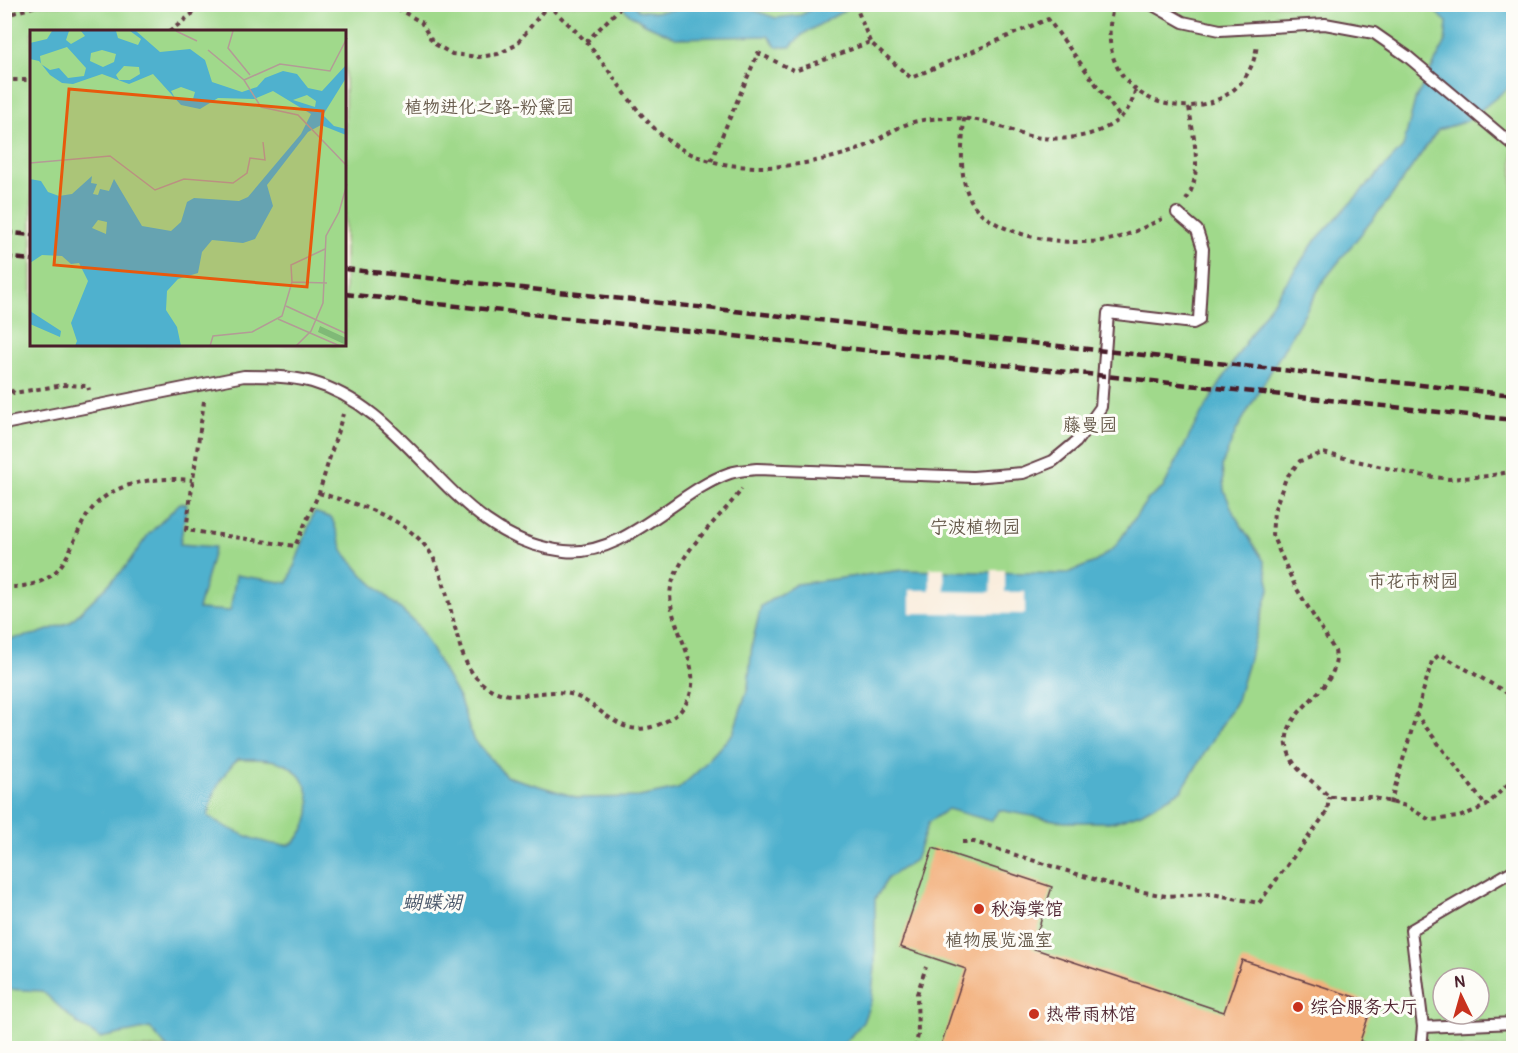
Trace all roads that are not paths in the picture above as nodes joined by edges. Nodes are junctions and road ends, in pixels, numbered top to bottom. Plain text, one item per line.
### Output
1 (1151, 4) edge
2 (1514, 146) edge
3 (1177, 213) road end
4 (4, 424) edge
5 (1514, 870) edge
6 (1514, 1023) edge
7 (1423, 1027) junction
8 (1421, 1048) edge

1 - 2 lane
3 - 4 lane
5 - 7 lane
6 - 7 lane
7 - 8 lane

